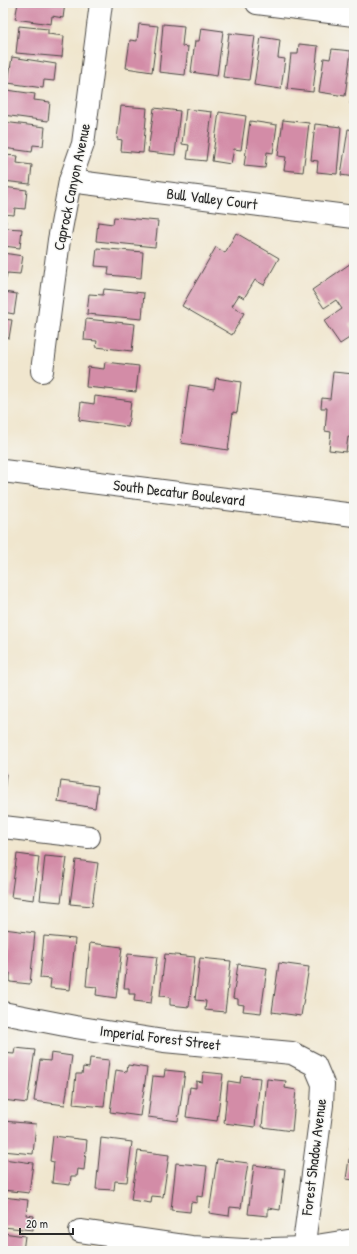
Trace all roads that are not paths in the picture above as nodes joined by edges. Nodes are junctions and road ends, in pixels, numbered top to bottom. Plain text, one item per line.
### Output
1 (101, 3) edge
2 (258, 3) edge
3 (354, 15) edge
4 (70, 180) junction
5 (354, 217) edge
6 (42, 371) dead end
7 (3, 470) edge
8 (354, 515) edge
9 (3, 827) edge
10 (89, 837) dead end
11 (3, 1013) edge
12 (315, 1065) joint
13 (80, 1231) dead end
14 (354, 1240) edge
15 (303, 1249) edge

1 - 4 street, Caprock Canyon Avenue
2 - 3 street
4 - 5 street, Bull Valley Court
4 - 6 street, Caprock Canyon Avenue
7 - 8 street, South Decatur Boulevard
9 - 10 street
11 - 12 street, Imperial Forest Street
12 - 15 street, Forest Shadow Avenue
13 - 15 street
14 - 15 street

